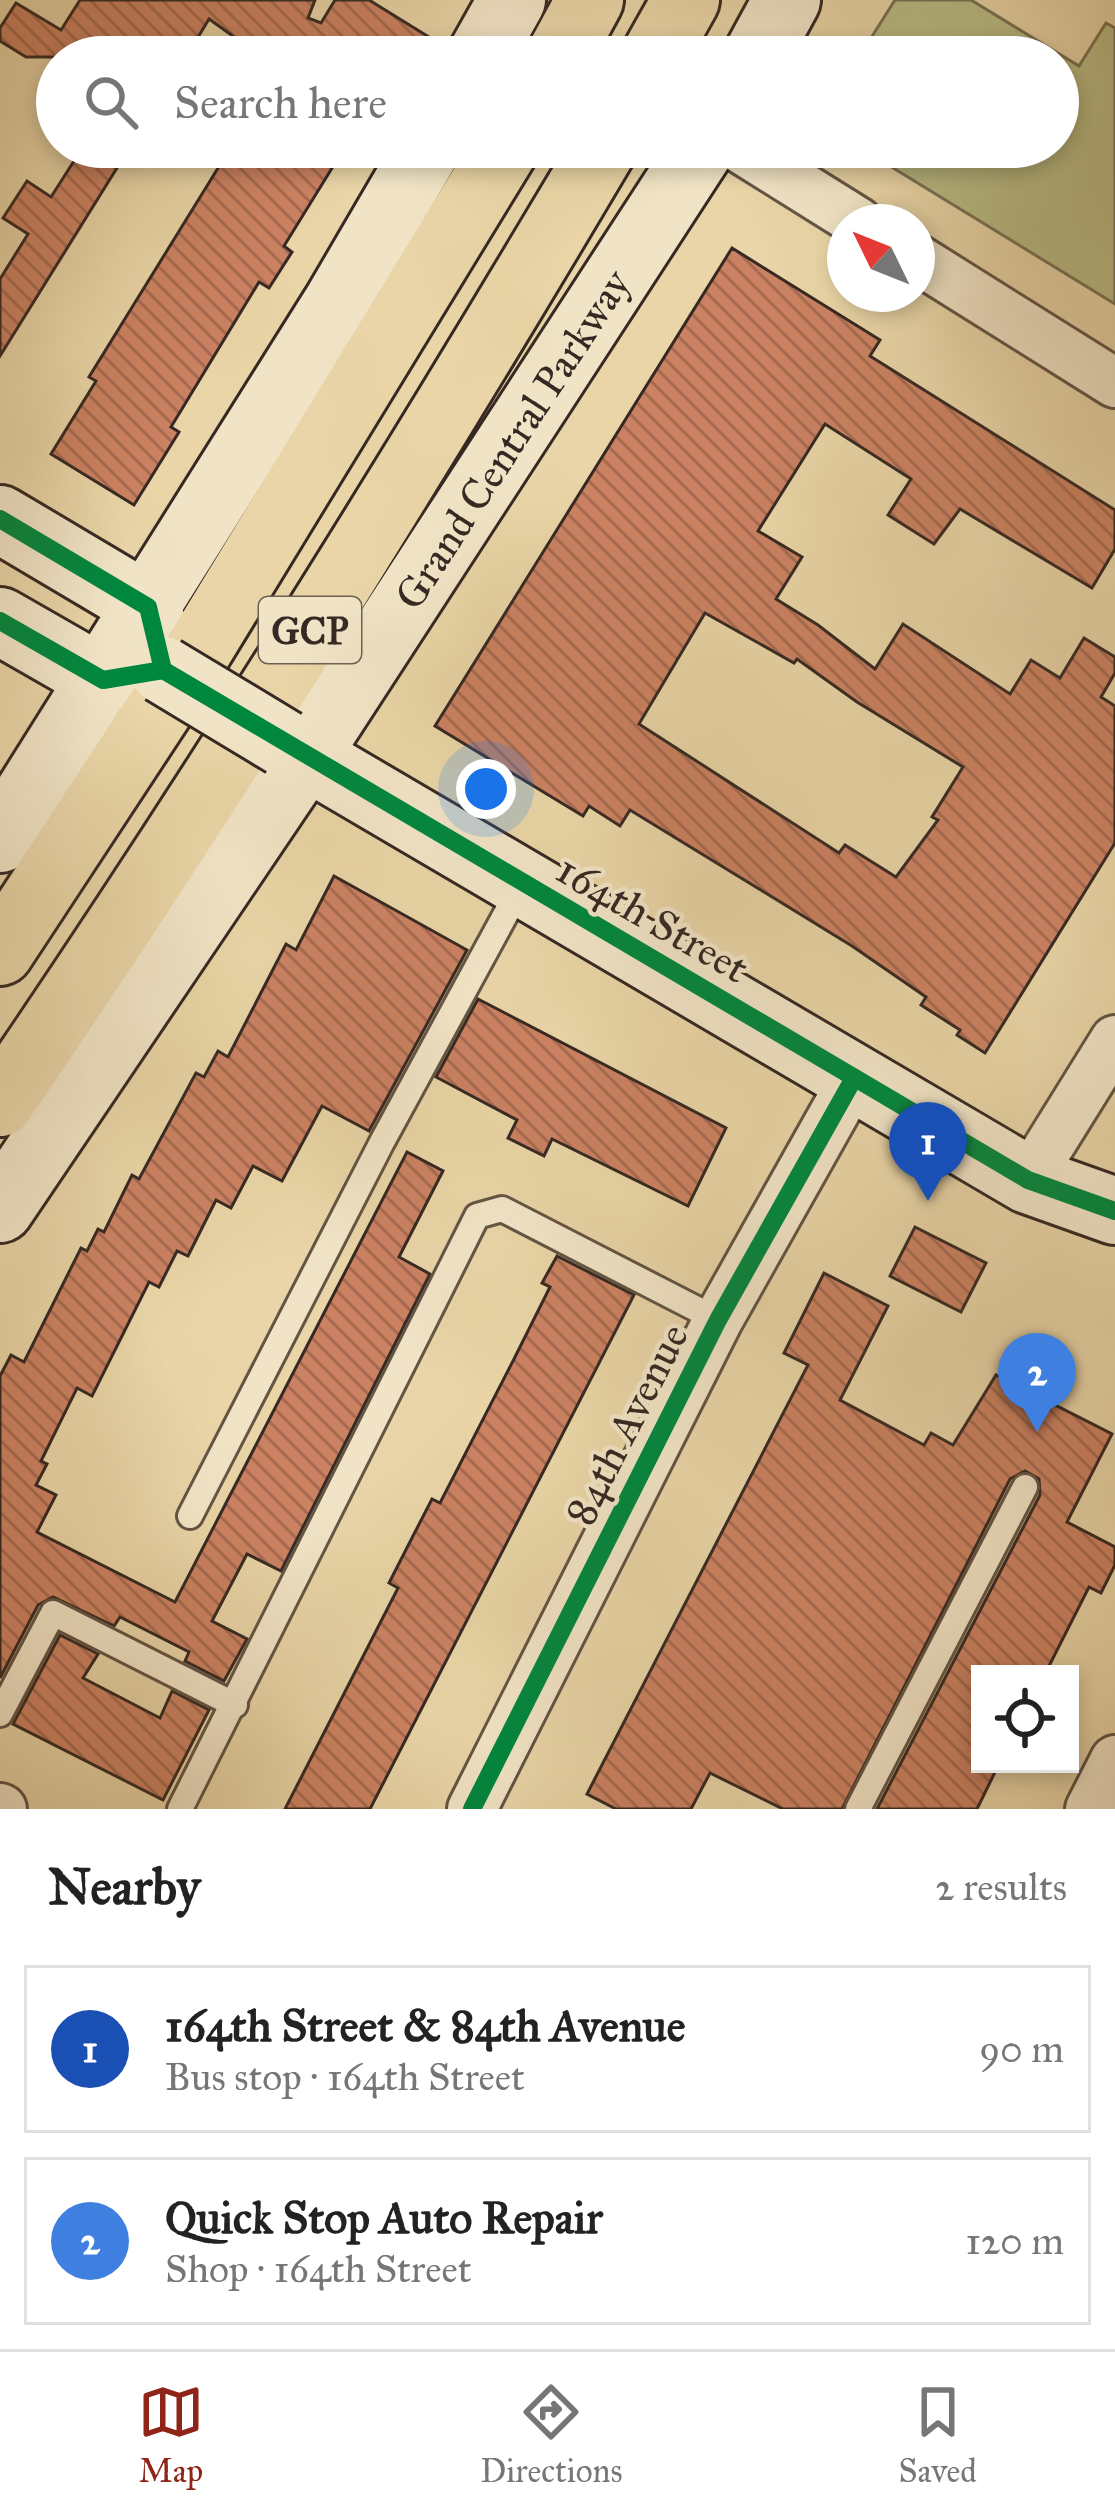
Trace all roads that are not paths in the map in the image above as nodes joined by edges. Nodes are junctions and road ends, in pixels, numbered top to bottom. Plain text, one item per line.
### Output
1 (590, 0) edge
2 (686, 0) edge
3 (787, 0) edge
4 (570, 36) edge
5 (666, 36) edge
6 (767, 36) edge
7 (416, 168) edge
8 (493, 168) edge
9 (591, 168) edge
10 (688, 168) edge
11 (772, 168) edge
12 (829, 204) edge
13 (935, 270) edge
14 (1115, 383) edge
15 (0, 519) edge
16 (148, 608) junction
17 (0, 621) edge
18 (133, 675) junction
19 (295, 750) junction
20 (0, 839) edge
21 (523, 884) junction
22 (0, 952) edge
23 (1115, 1040) edge
24 (854, 1078) junction
25 (0, 1103) edge
26 (1028, 1180) junction
27 (0, 1209) edge
28 (1115, 1211) edge
29 (718, 1320) junction
30 (1025, 1487) dead end
31 (190, 1516) dead end
32 (235, 1705) junction
33 (0, 1714) edge
34 (1115, 1760) edge
35 (180, 1809) edge
36 (472, 1809) edge
37 (858, 1809) edge
38 (1090, 1809) edge

1 - 4 highway
2 - 5 highway
3 - 6 main road
7 - 16 main road
8 - 22 highway, GCP
9 - 25 highway, Grand Central Parkway / GCP
10 - 19 main road, Grand Central Parkway
11 - 12 street
13 - 14 street
15 - 16 main road
16 - 18 main road
17 - 18 main road, 164th Street
18 - 19 main road, 164th Street, bridge
18 - 20 main road
19 - 21 main road, 164th Street
19 - 27 main road, Grand Central Parkway
21 - 24 main road, 164th Street
21 - 31 lane
23 - 26 street
24 - 26 main road, 164th Street
24 - 29 street, 84th Avenue
26 - 28 main road, 164th Street
29 - 32 lane
29 - 36 street, 84th Avenue
30 - 37 lane
32 - 33 lane
32 - 35 lane
34 - 38 street

